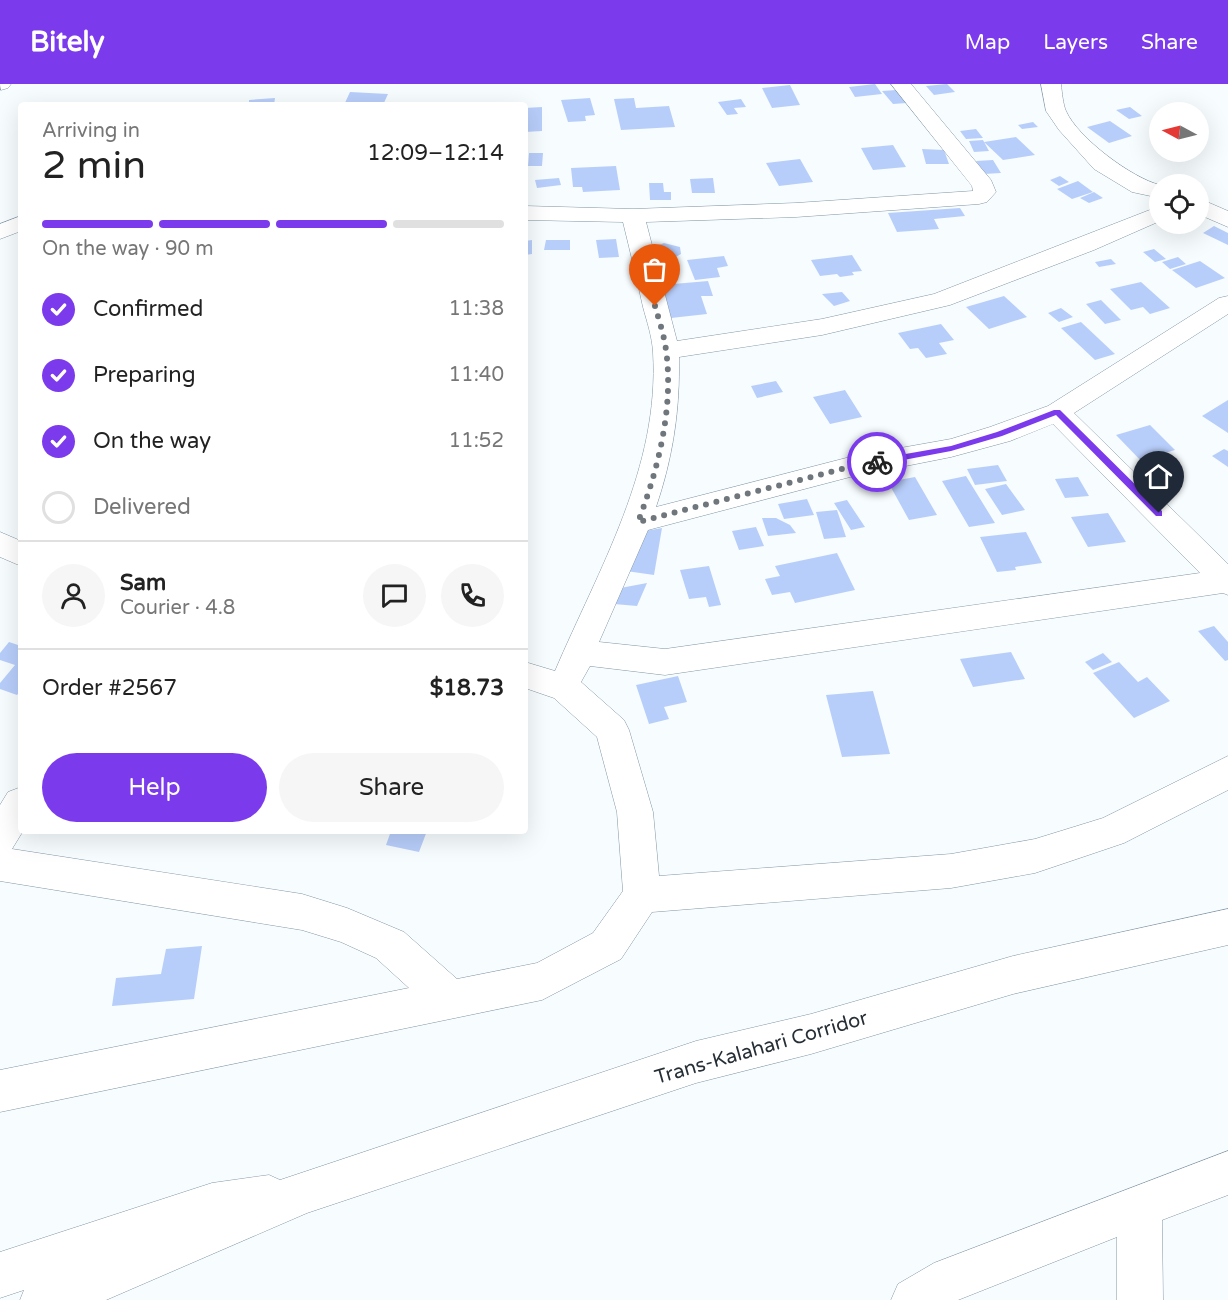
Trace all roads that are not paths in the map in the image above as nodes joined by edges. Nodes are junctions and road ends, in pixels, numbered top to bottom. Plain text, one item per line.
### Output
1 (901, 84) edge
2 (1051, 84) edge
3 (1149, 189) edge
4 (1209, 210) edge
5 (528, 213) edge
6 (633, 216) junction
7 (1149, 218) edge
8 (1228, 220) edge
9 (18, 224) edge
10 (0, 232) edge
11 (1228, 303) edge
12 (666, 351) junction
13 (1057, 412) junction
14 (638, 522) junction
15 (0, 543) edge
16 (18, 553) edge
17 (1227, 582) edge
18 (579, 652) junction
19 (528, 676) edge
20 (565, 688) junction
21 (1228, 771) edge
22 (18, 808) edge
23 (0, 837) edge
24 (0, 864) edge
25 (642, 895) junction
26 (1225, 931) edge
27 (451, 1000) junction
28 (0, 1091) edge
29 (1228, 1173) edge
30 (300, 1193) junction
31 (1140, 1206) junction
32 (0, 1275) edge
33 (43, 1300) edge
34 (914, 1300) edge
35 (1140, 1300) edge

1 - 6 main road
2 - 3 main road
4 - 8 main road
5 - 6 main road
6 - 12 main road
7 - 12 main road
9 - 10 main road
11 - 13 main road
12 - 14 main road
13 - 14 main road
13 - 17 main road
14 - 18 main road
15 - 16 main road
17 - 18 main road
18 - 20 main road
19 - 20 main road
20 - 25 main road
21 - 25 main road
22 - 23 main road
24 - 27 main road
25 - 27 main road
26 - 30 main road, Trans-Kalahari Corridor
27 - 28 main road
29 - 31 main road
30 - 32 main road, Trans-Kalahari Corridor
30 - 33 main road, Trans-Kalahari Corridor
31 - 34 main road
31 - 35 main road

